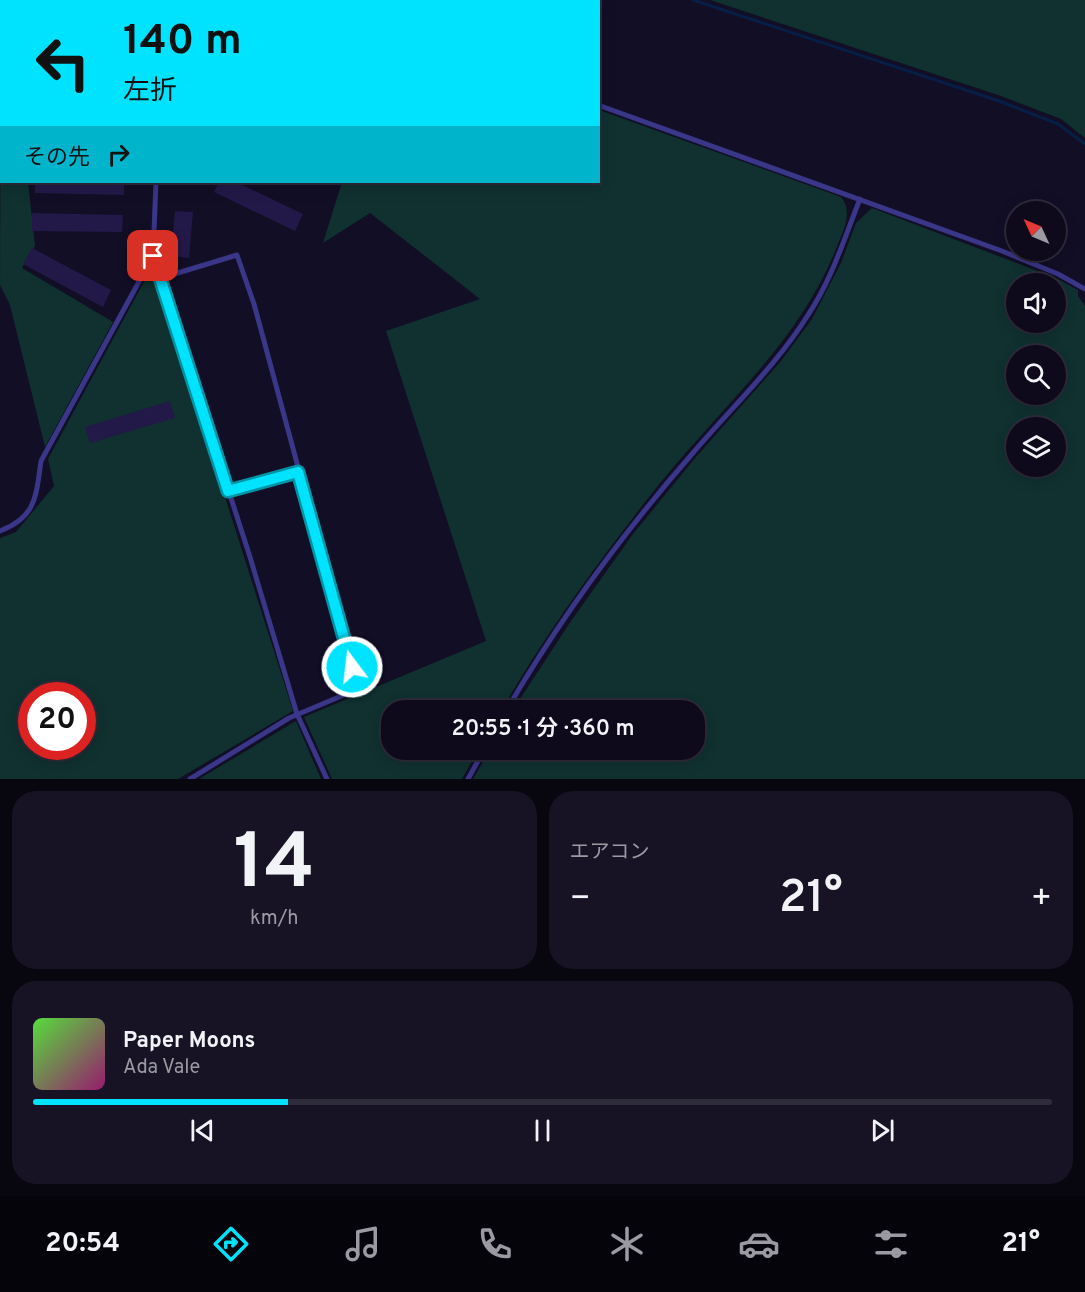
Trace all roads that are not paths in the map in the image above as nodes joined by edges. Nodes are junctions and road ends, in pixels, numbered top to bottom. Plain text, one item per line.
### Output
1 (600, 106) edge
2 (156, 183) edge
3 (860, 200) junction
4 (153, 256) junction
5 (161, 278) junction
6 (1085, 289) edge
7 (298, 472) junction
8 (228, 491) junction
9 (0, 531) edge
10 (513, 700) edge
11 (297, 714) junction
12 (478, 760) edge
13 (190, 779) edge
14 (327, 779) edge
15 (468, 779) edge

1 - 3 lane
2 - 4 lane
3 - 6 lane
3 - 10 lane
4 - 5 lane
4 - 9 lane
5 - 7 lane
5 - 8 lane
7 - 8 lane
7 - 11 lane
8 - 11 lane
11 - 13 lane
11 - 14 lane
12 - 15 lane

